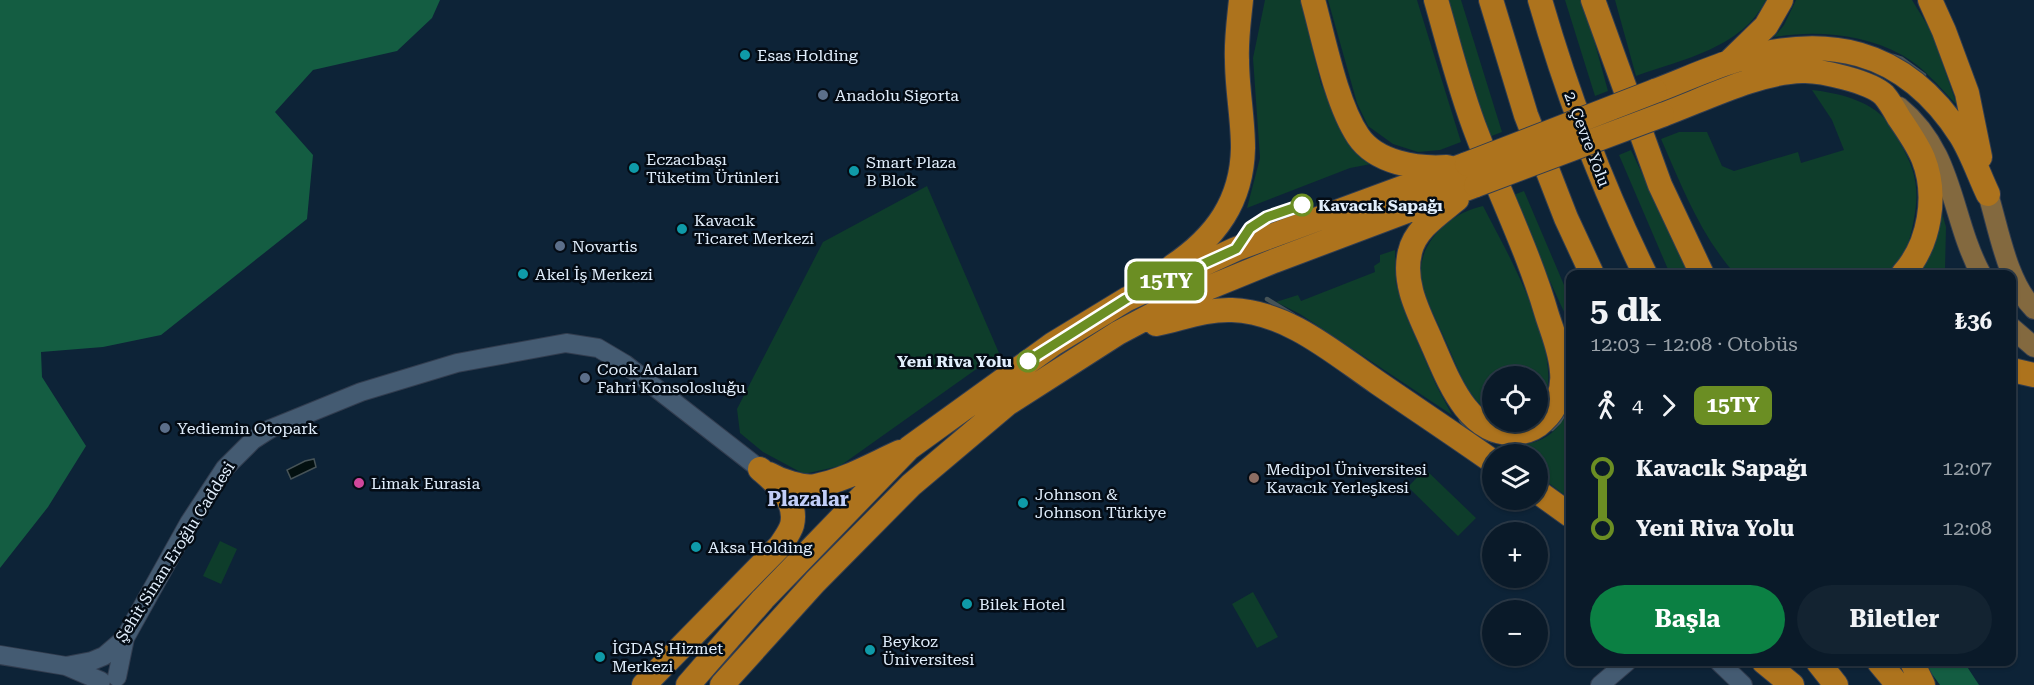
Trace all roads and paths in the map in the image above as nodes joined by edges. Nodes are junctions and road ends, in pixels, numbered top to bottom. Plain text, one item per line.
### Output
1 (1241, 0) edge
2 (1313, 0) edge
3 (1436, 0) edge
4 (1491, 0) edge
5 (1540, 0) edge
6 (1593, 0) edge
7 (1599, 0) edge
8 (1781, 0) edge
9 (1930, 0) edge
10 (1602, 29) junction
11 (1728, 63) junction
12 (1883, 94) junction
13 (1471, 175) junction
14 (1988, 194) junction
15 (1590, 270) edge
16 (1643, 270) edge
17 (1701, 270) edge
18 (1906, 270) edge
19 (1980, 270) edge
20 (2010, 270) edge
21 (1537, 280) junction
22 (2016, 284) edge
23 (1126, 299) junction
24 (2034, 309) edge
25 (2016, 331) edge
26 (1118, 333) junction
27 (1566, 334) edge
28 (2034, 347) edge
29 (2016, 371) edge
30 (2034, 375) edge
31 (909, 448) junction
32 (1482, 454) edge
33 (760, 468) junction
34 (1548, 499) edge
35 (1566, 512) edge
36 (868, 528) junction
37 (764, 599) junction
38 (125, 638) junction
39 (0, 655) edge
40 (98, 658) junction
41 (66, 666) junction
42 (1622, 666) edge
43 (1723, 666) edge
44 (1769, 666) edge
45 (1783, 666) edge
46 (1821, 666) edge
47 (1882, 666) edge
48 (1914, 666) edge
49 (110, 682) edge
50 (644, 685) edge
51 (664, 685) edge
52 (688, 685) edge
53 (722, 685) edge
54 (741, 685) edge
55 (1600, 685) edge
56 (1743, 685) edge
57 (1792, 685) edge
58 (1798, 685) edge
59 (1836, 685) edge
60 (1898, 685) edge
61 (1923, 685) edge

1 - 23 highway
2 - 13 highway
3 - 21 highway
4 - 15 highway
5 - 16 highway, 2. Çevre Yolu
6 - 10 highway
7 - 10 highway
8 - 11 highway
9 - 14 highway
10 - 17 highway
11 - 13 highway, bridge
11 - 14 highway
12 - 13 highway, bridge
12 - 18 highway
12 - 19 main road
13 - 21 highway
13 - 23 highway
13 - 26 highway
14 - 20 main road
21 - 27 highway
22 - 24 main road
23 - 31 highway
25 - 28 main road
26 - 32 highway
26 - 36 highway
29 - 30 highway
31 - 33 highway
31 - 37 highway
33 - 38 street, Şehit Sinan Eroğlu Caddesi
33 - 50 highway
34 - 35 highway
36 - 53 highway
36 - 54 highway
37 - 51 highway
37 - 52 highway
38 - 40 street, Şehit Sinan Eroğlu Caddesi
38 - 49 street
39 - 41 street, Şehit Sinan Eroğlu Caddesi
40 - 41 street, Şehit Sinan Eroğlu Caddesi
40 - 49 street
41 - 49 street
42 - 55 street
43 - 56 street
44 - 57 highway
45 - 58 highway
46 - 59 highway
47 - 60 highway
48 - 61 highway

